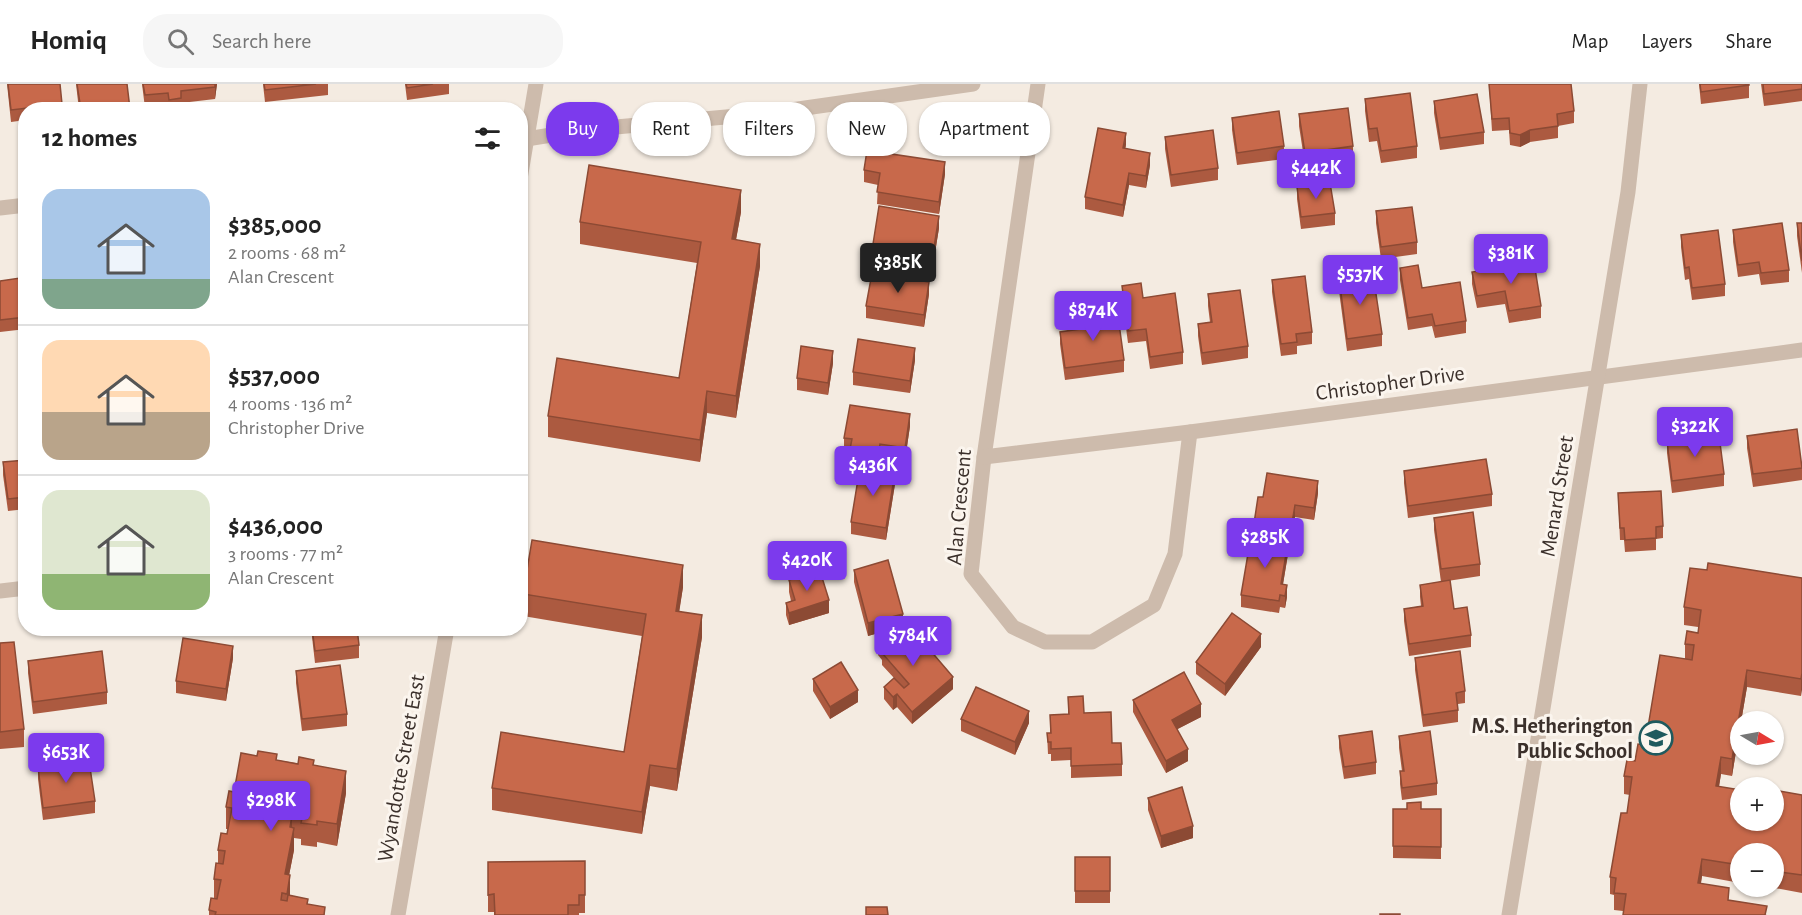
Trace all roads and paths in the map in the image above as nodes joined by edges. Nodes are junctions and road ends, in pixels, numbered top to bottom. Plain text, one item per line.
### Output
1 (536, 84) edge
2 (973, 84) edge
3 (1038, 84) edge
4 (1640, 84) edge
5 (528, 121) edge
6 (528, 138) edge
7 (18, 206) edge
8 (0, 208) edge
9 (1802, 350) edge
10 (1598, 378) junction
11 (1190, 432) junction
12 (984, 457) junction
13 (18, 589) edge
14 (0, 591) edge
15 (446, 636) edge
16 (398, 915) edge
17 (1509, 915) edge

1 - 5 street
2 - 6 street
3 - 12 street, Alan Crescent
4 - 10 street, Menard Street
7 - 8 street
9 - 10 street, Christopher Drive
10 - 11 street, Christopher Drive
10 - 17 street, Menard Street
11 - 12 street, Christopher Drive
11 - 12 street, Alan Crescent
13 - 14 street
15 - 16 street, Wyandotte Street East

